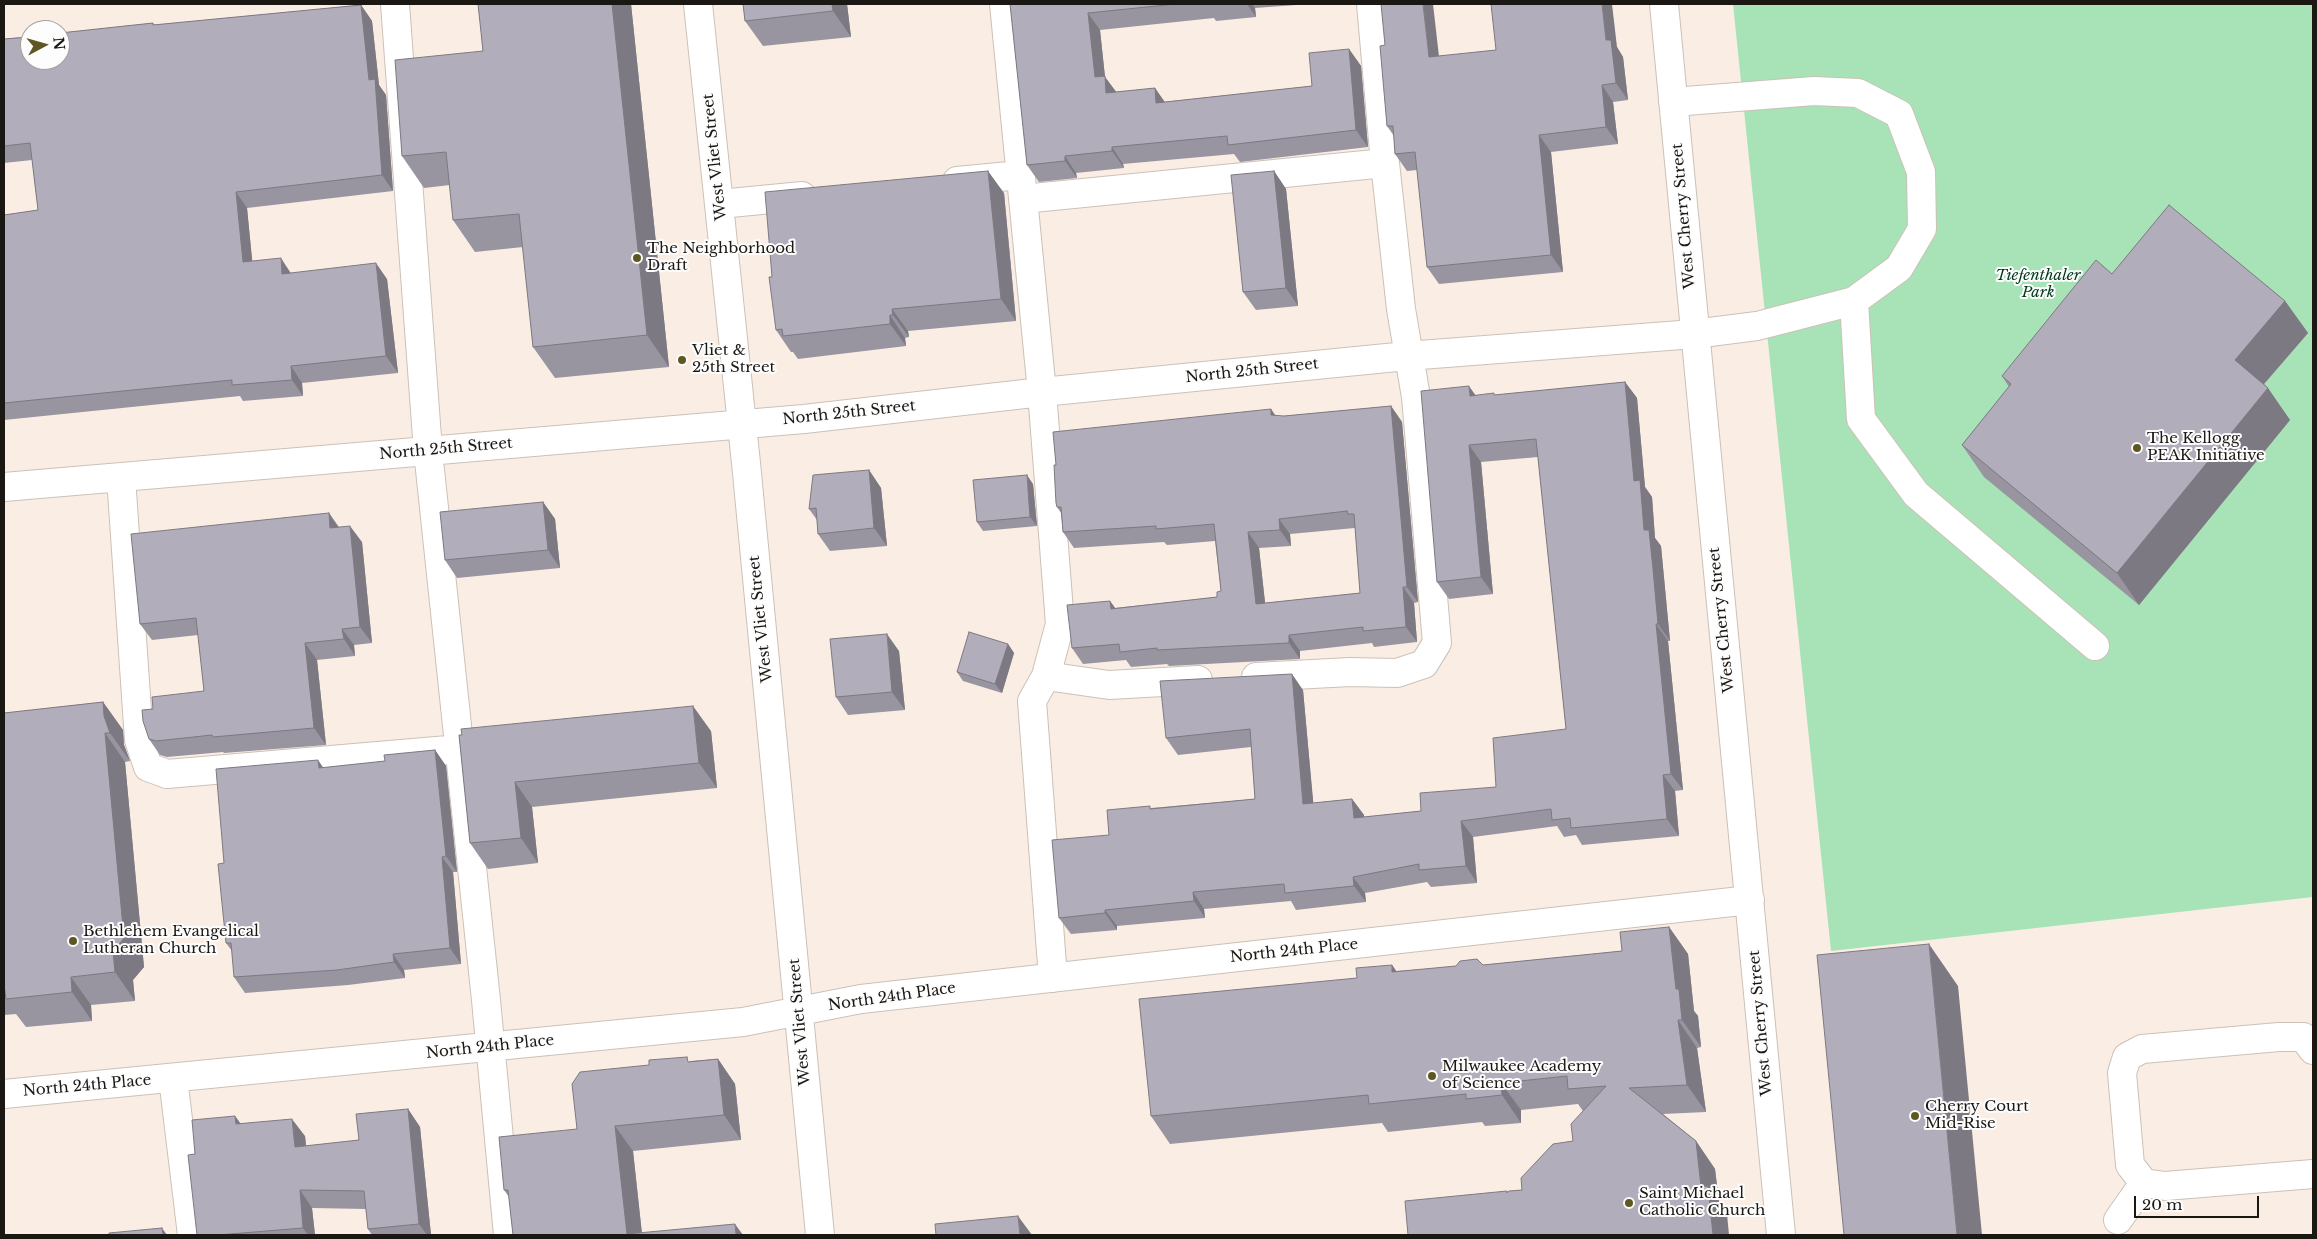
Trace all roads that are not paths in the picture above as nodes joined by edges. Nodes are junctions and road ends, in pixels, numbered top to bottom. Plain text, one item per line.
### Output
1 (395, 4) edge
2 (698, 4) edge
3 (1004, 4) edge
4 (1371, 4) edge
5 (1664, 4) edge
6 (1673, 102) junction
7 (1385, 163) junction
8 (931, 184) edge
9 (1022, 187) junction
10 (831, 193) edge
11 (720, 204) junction
12 (1854, 301) junction
13 (1694, 334) junction
14 (1407, 356) junction
15 (1042, 392) junction
16 (741, 424) junction
17 (428, 451) junction
18 (121, 477) junction
19 (4, 487) edge
20 (2095, 646) dead end
21 (1046, 676) junction
22 (460, 749) junction
23 (1750, 900) junction
24 (1053, 978) junction
25 (798, 1010) junction
26 (490, 1047) junction
27 (2313, 1050) edge
28 (173, 1078) junction
29 (4, 1094) edge
30 (2313, 1174) edge
31 (2144, 1183) junction
32 (2118, 1220) dead end
33 (192, 1235) edge
34 (508, 1235) edge
35 (820, 1235) edge
36 (1781, 1235) edge

1 - 17 street
2 - 11 street, West Vliet Street
3 - 9 street
4 - 7 street
5 - 6 street, West Cherry Street
6 - 12 street
6 - 13 street, West Cherry Street
7 - 9 street
7 - 14 street
8 - 9 street
9 - 15 street
10 - 11 street
11 - 16 street, West Vliet Street
12 - 13 street, North 25th Street
12 - 20 street
13 - 14 street, North 25th Street
13 - 23 street, West Cherry Street
14 - 15 street, North 25th Street
14 - 21 street
15 - 16 street, North 25th Street
15 - 21 street
16 - 17 street, North 25th Street
16 - 25 street, West Vliet Street
17 - 18 street, North 25th Street
17 - 22 street
18 - 19 street, North 25th Street
18 - 22 street
21 - 24 street
22 - 26 street
23 - 24 street, North 24th Place
23 - 36 street, West Cherry Street
24 - 25 street, North 24th Place
25 - 26 street, North 24th Place
25 - 35 street, West Vliet Street
26 - 28 street, North 24th Place
26 - 34 street
27 - 31 street
28 - 29 street, North 24th Place
28 - 33 street
30 - 31 street
31 - 32 street

